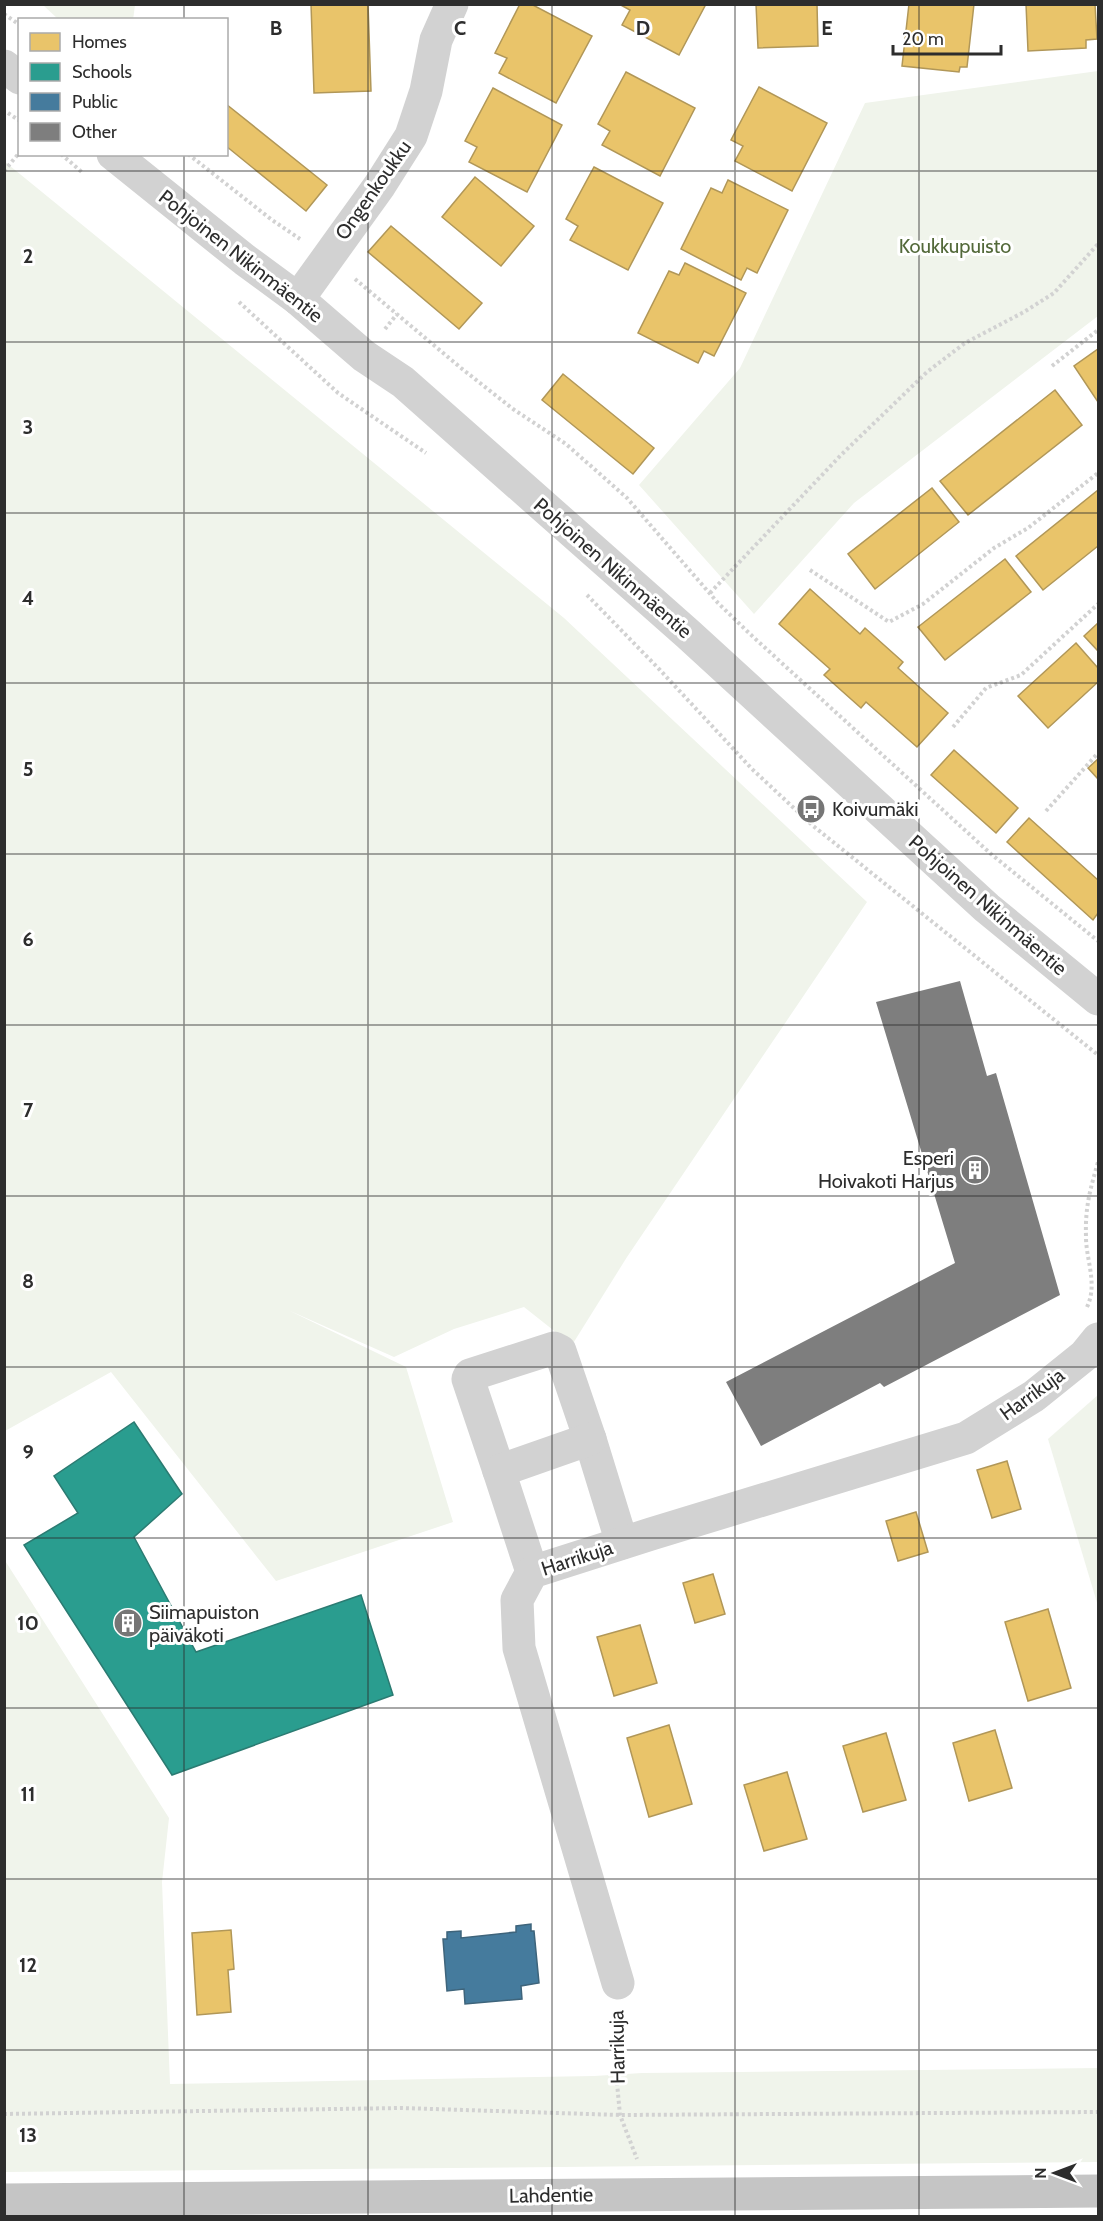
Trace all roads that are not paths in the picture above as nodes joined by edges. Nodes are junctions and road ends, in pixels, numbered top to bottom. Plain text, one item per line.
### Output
1 (452, 4) edge
2 (4, 66) edge
3 (18, 76) edge
4 (115, 156) edge
5 (297, 299) junction
6 (1098, 999) edge
7 (1092, 1326) edge
8 (590, 1439) junction
9 (499, 1471) junction
10 (622, 1543) junction
11 (532, 1572) junction
12 (618, 1983) road end
13 (1098, 2192) edge
14 (4, 2200) edge

1 - 5 street, Ongenkoukku
2 - 3 street
4 - 5 street, Pohjoinen Nikinmäentie
5 - 6 street, Pohjoinen Nikinmäentie
7 - 10 street, Harrikuja
8 - 9 street
8 - 9 street
8 - 10 street
9 - 11 street
10 - 11 street, Harrikuja
11 - 12 street, Harrikuja
13 - 14 main road, Lahdentie

